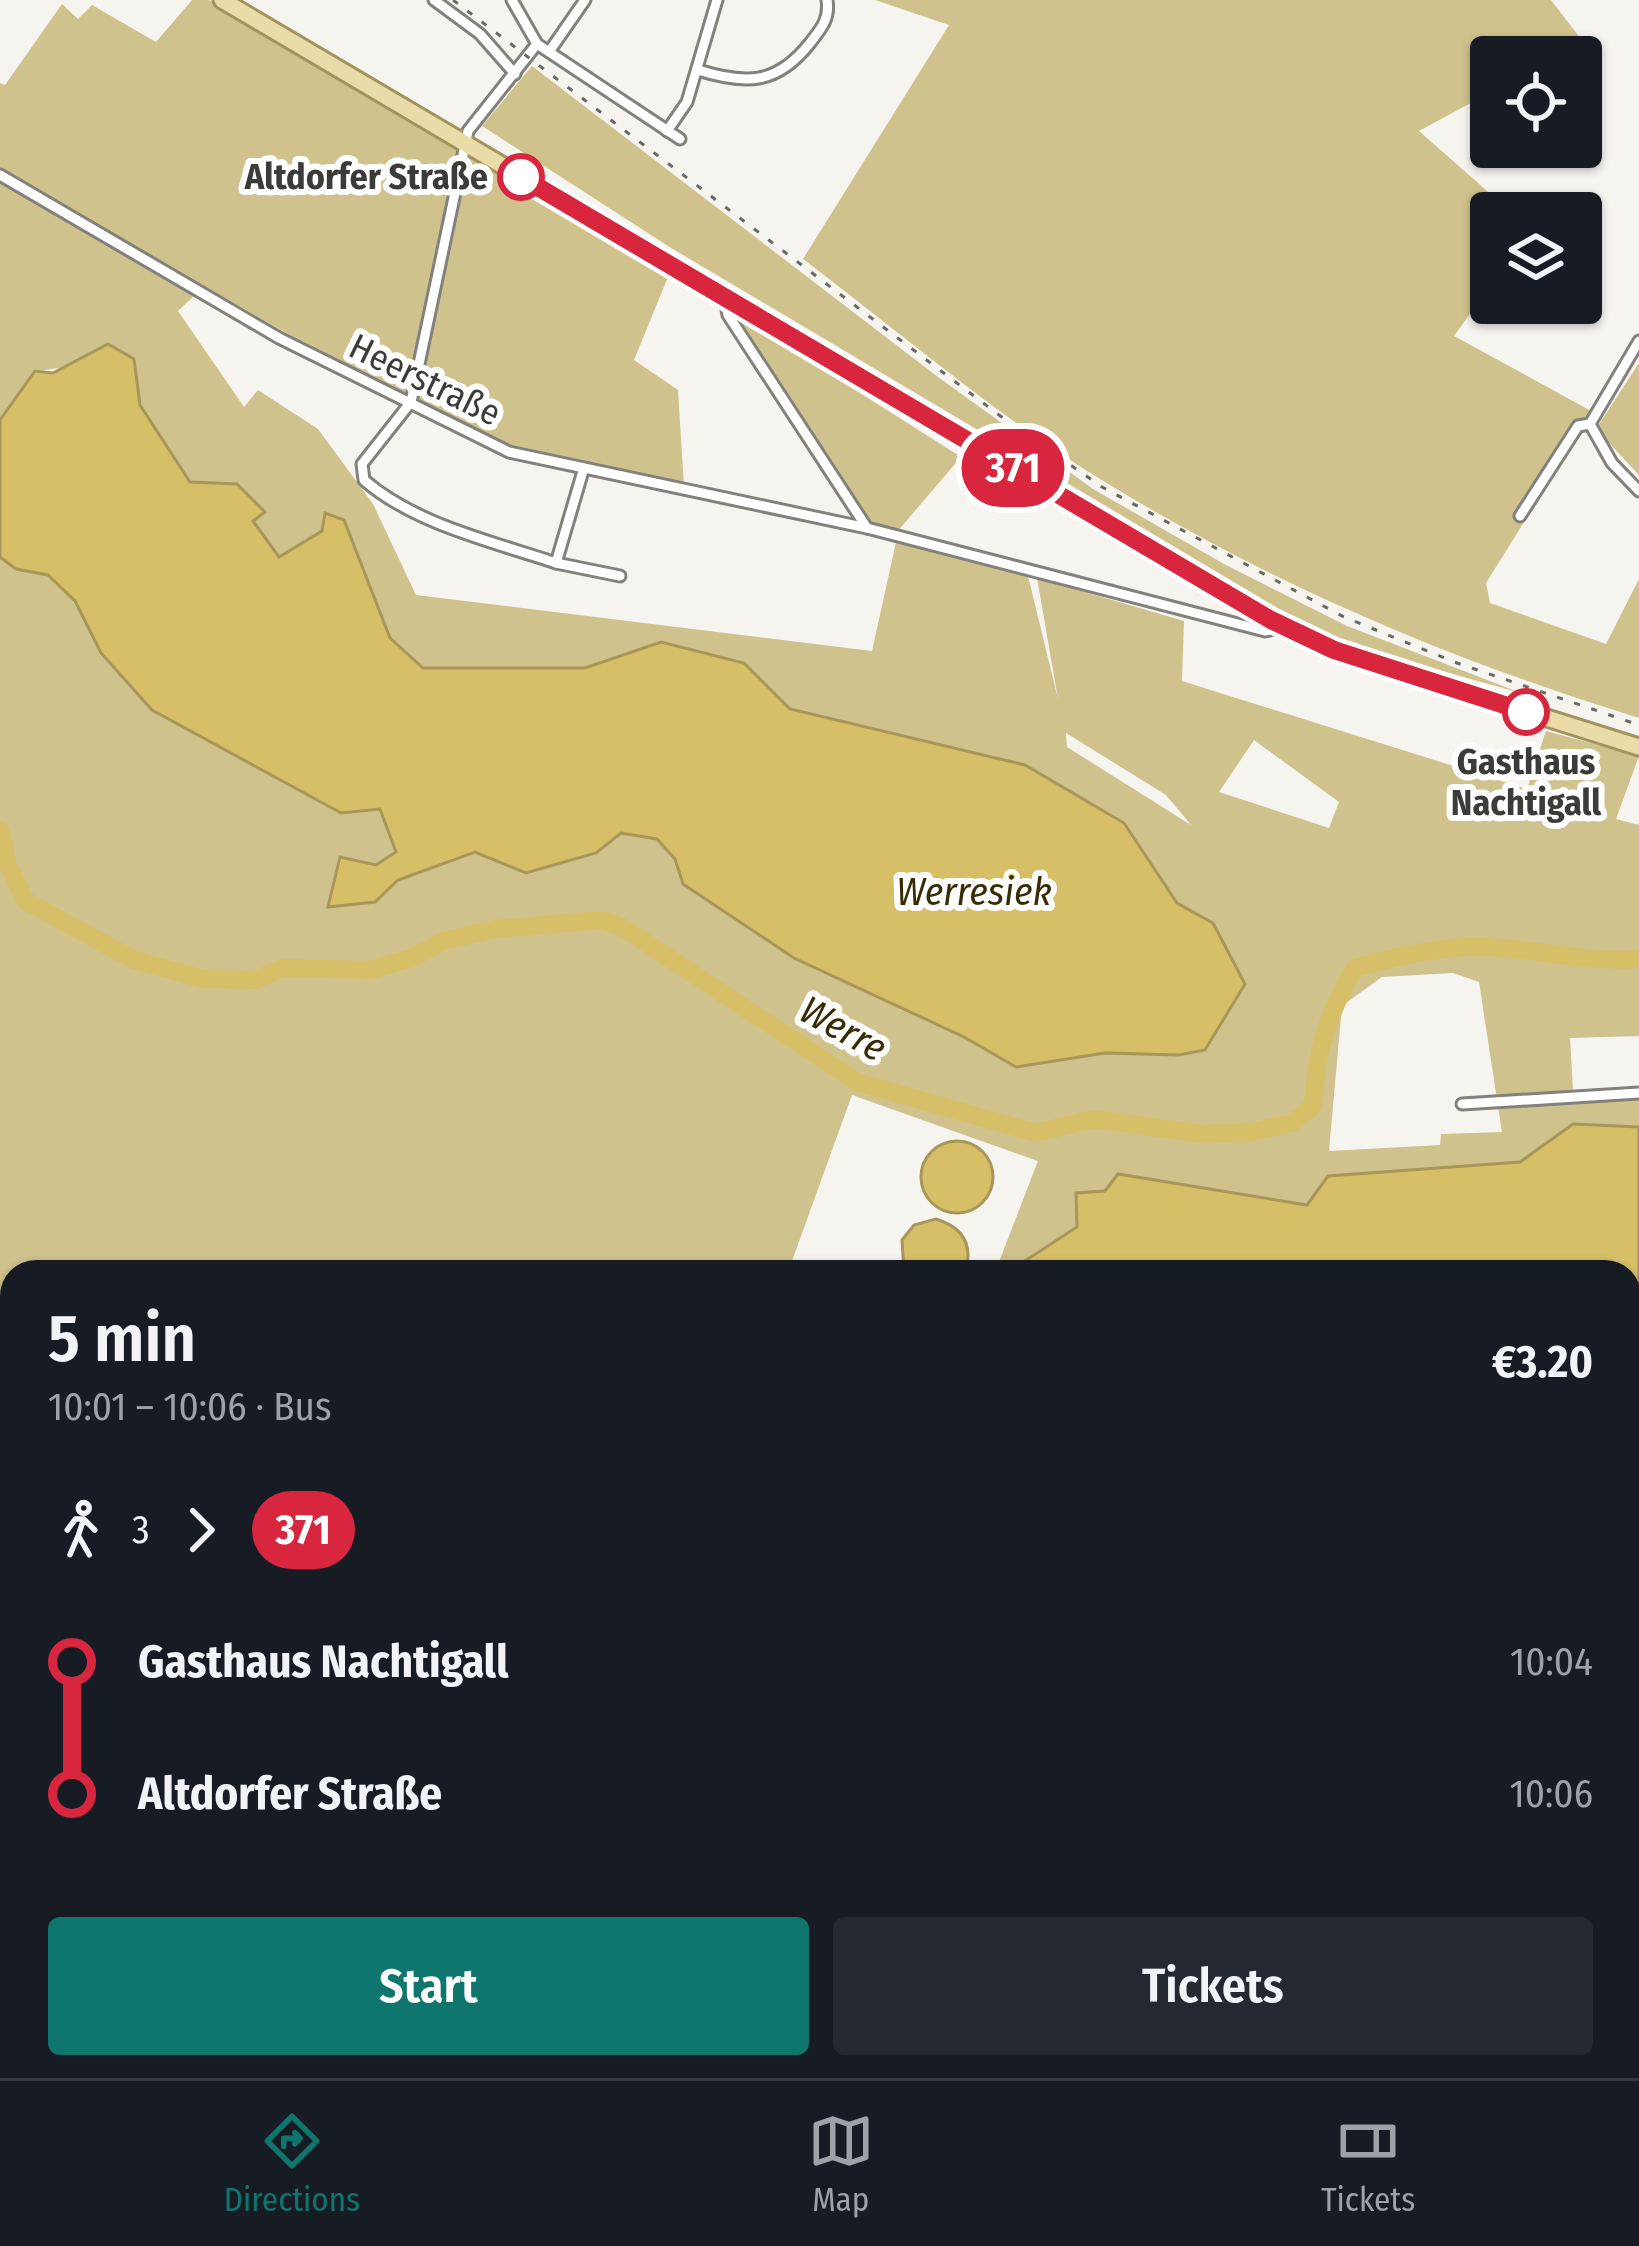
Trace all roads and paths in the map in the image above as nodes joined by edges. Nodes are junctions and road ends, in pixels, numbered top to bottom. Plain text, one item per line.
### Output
1 (223, 0) edge
2 (434, 0) edge
3 (512, 0) edge
4 (585, 0) edge
5 (717, 0) edge
6 (827, 0) edge
7 (536, 44) junction
8 (551, 49) junction
9 (698, 70) junction
10 (515, 74) junction
11 (667, 131) junction
12 (680, 139) dead end
13 (466, 143) junction
14 (0, 176) edge
15 (725, 298) junction
16 (1639, 340) edge
17 (411, 402) junction
18 (1590, 424) junction
19 (583, 471) junction
20 (1639, 491) edge
21 (1520, 516) dead end
22 (867, 528) junction
23 (556, 563) junction
24 (620, 576) dead end
25 (1284, 627) junction
26 (1639, 747) edge
27 (1639, 1093) edge
28 (1462, 1104) dead end

1 - 13 main road
2 - 10 street
3 - 7 street
4 - 8 street
5 - 9 street
6 - 9 street
7 - 8 street
7 - 10 street
8 - 11 street
9 - 11 street
10 - 13 street
11 - 12 street
13 - 15 main road
13 - 17 street
14 - 17 street, Heerstraße
15 - 22 street
15 - 25 main road
16 - 18 street
17 - 19 street, Heerstraße
17 - 23 street
18 - 20 street
18 - 21 street
19 - 22 street, Heerstraße
19 - 23 street
22 - 25 street, Heerstraße
23 - 24 street
25 - 26 main road
27 - 28 street

